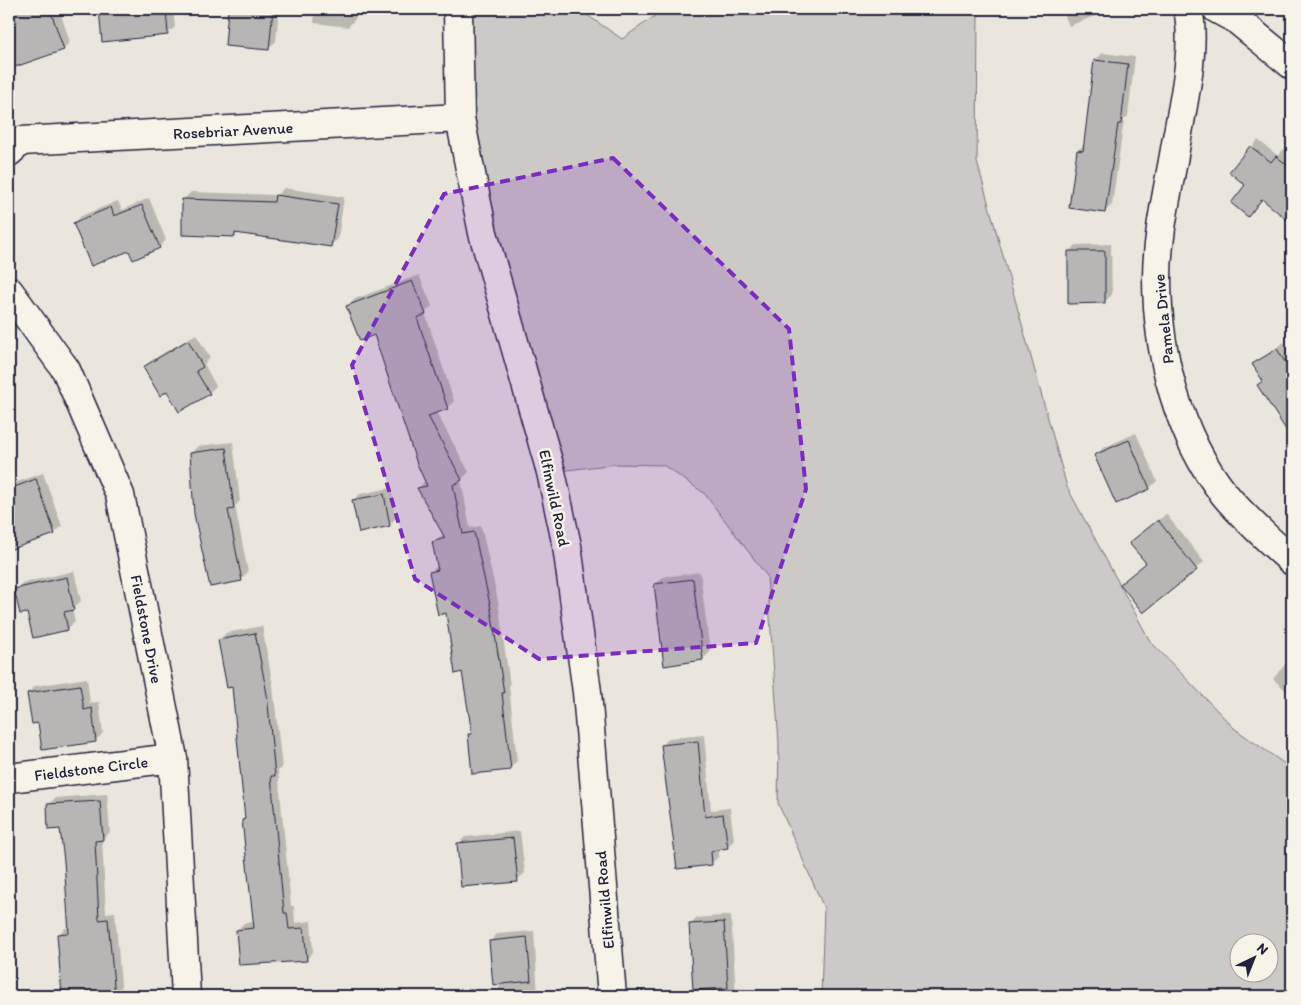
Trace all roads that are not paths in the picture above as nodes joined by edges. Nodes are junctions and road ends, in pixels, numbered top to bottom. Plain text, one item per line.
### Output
1 (458, 9) edge
2 (1188, 9) edge
3 (1217, 9) edge
4 (1292, 65) edge
5 (460, 118) junction
6 (9, 152) edge
7 (9, 291) edge
8 (1292, 561) edge
9 (172, 758) junction
10 (9, 778) edge
11 (186, 996) edge
12 (612, 996) edge

1 - 5 street, Elfinwild Road
2 - 8 street, Pamela Drive
3 - 4 street
5 - 6 street, Rosebriar Avenue
5 - 12 street, Elfinwild Road
7 - 9 street, Fieldstone Drive
9 - 10 street, Fieldstone Circle
9 - 11 street, Fieldstone Drive

